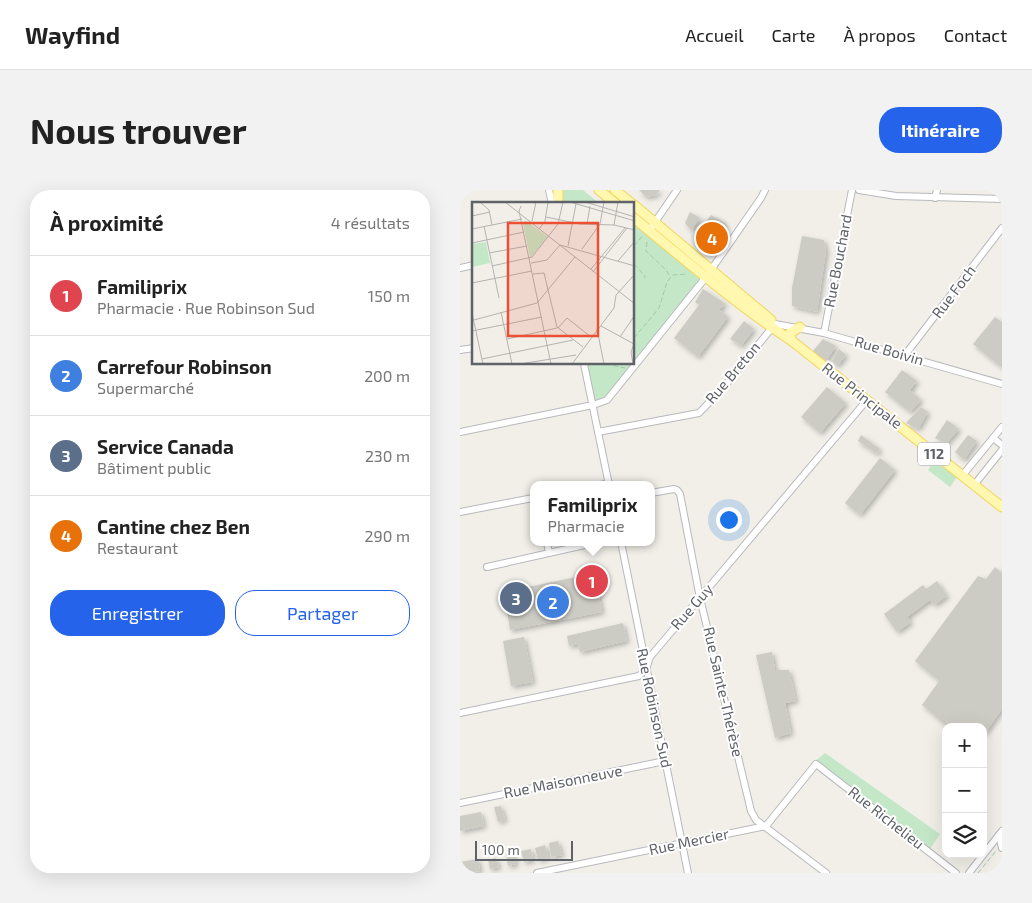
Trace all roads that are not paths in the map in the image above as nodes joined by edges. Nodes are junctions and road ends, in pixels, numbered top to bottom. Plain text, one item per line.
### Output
1 (549, 190) edge
2 (558, 190) edge
3 (599, 190) edge
4 (615, 190) edge
5 (677, 190) edge
6 (765, 190) edge
7 (852, 190) edge
8 (859, 190) edge
9 (937, 190) edge
10 (935, 198) junction
11 (1002, 199) edge
12 (554, 202) edge
13 (554, 202) edge
14 (614, 202) edge
15 (629, 202) edge
16 (635, 207) edge
17 (635, 219) edge
18 (655, 223) junction
19 (1002, 228) edge
20 (650, 231) junction
21 (712, 269) junction
22 (706, 277) junction
23 (773, 325) junction
24 (800, 327) junction
25 (824, 333) junction
26 (792, 341) junction
27 (905, 355) junction
28 (584, 365) edge
29 (1002, 384) edge
30 (867, 400) junction
31 (593, 405) junction
32 (1002, 427) edge
33 (460, 432) edge
34 (598, 432) junction
35 (993, 438) junction
36 (1002, 445) edge
37 (1002, 450) edge
38 (962, 476) junction
39 (608, 481) edge
40 (974, 485) junction
41 (655, 492) edge
42 (530, 499) edge
43 (1002, 507) edge
44 (460, 512) edge
45 (548, 546) edge
46 (581, 546) edge
47 (622, 546) edge
48 (550, 553) junction
49 (487, 567) dead end
50 (700, 598) junction
51 (646, 669) junction
52 (460, 713) edge
53 (665, 761) junction
54 (460, 802) edge
55 (766, 826) junction
56 (1001, 833) edge
57 (682, 843) junction
58 (1002, 846) edge
59 (536, 873) edge
60 (688, 873) edge
61 (826, 873) edge
62 (956, 873) edge
63 (969, 873) edge

1 - 12 street
2 - 13 main road
3 - 14 main road
4 - 15 main road, Rue Principale / 112
5 - 18 street
6 - 21 street
7 - 25 street, Rue Bouchard
8 - 10 street
9 - 10 street
10 - 11 street
16 - 18 main road, Rue Principale / 112
17 - 20 main road, Rue Principale / 112
18 - 20 street
18 - 21 main road, Rue Principale / 112
19 - 27 street, Rue Foch
20 - 22 main road, Rue Principale / 112
21 - 22 street
21 - 23 main road, Rue Principale / 112
22 - 23 main road, Rue Principale / 112
22 - 31 street
23 - 24 street, Rue Boivin
23 - 26 main road, Rue Principale / 112
23 - 34 street, Rue Breton
24 - 25 street, Rue Boivin
24 - 26 main road
25 - 27 street, Rue Boivin
26 - 30 main road, Rue Principale / 112
27 - 29 street, Rue Boivin
28 - 31 street
30 - 38 main road, Rue Principale / 112
30 - 50 street, Rue Guy
31 - 33 street
31 - 34 street
32 - 35 street
34 - 39 street
35 - 36 street
35 - 38 street
37 - 40 street
38 - 40 main road, Rue Principale / 112
40 - 43 main road, Rue Principale / 112
41 - 50 street, Rue Sainte-Thérèse
42 - 44 street
45 - 48 street
46 - 48 street
47 - 51 street, Rue Robinson Sud
48 - 49 street
50 - 51 street, Rue Guy
50 - 55 street, Rue Sainte-Thérèse
51 - 52 street
51 - 53 street, Rue Robinson Sud
53 - 54 street, Rue Maisonneuve
53 - 57 street, Rue Robinson Sud
55 - 57 street, Rue Mercier
55 - 61 street
55 - 62 street, Rue Richelieu
56 - 58 street
56 - 63 street
57 - 59 street, Rue Mercier
57 - 60 street, Rue Robinson Sud

